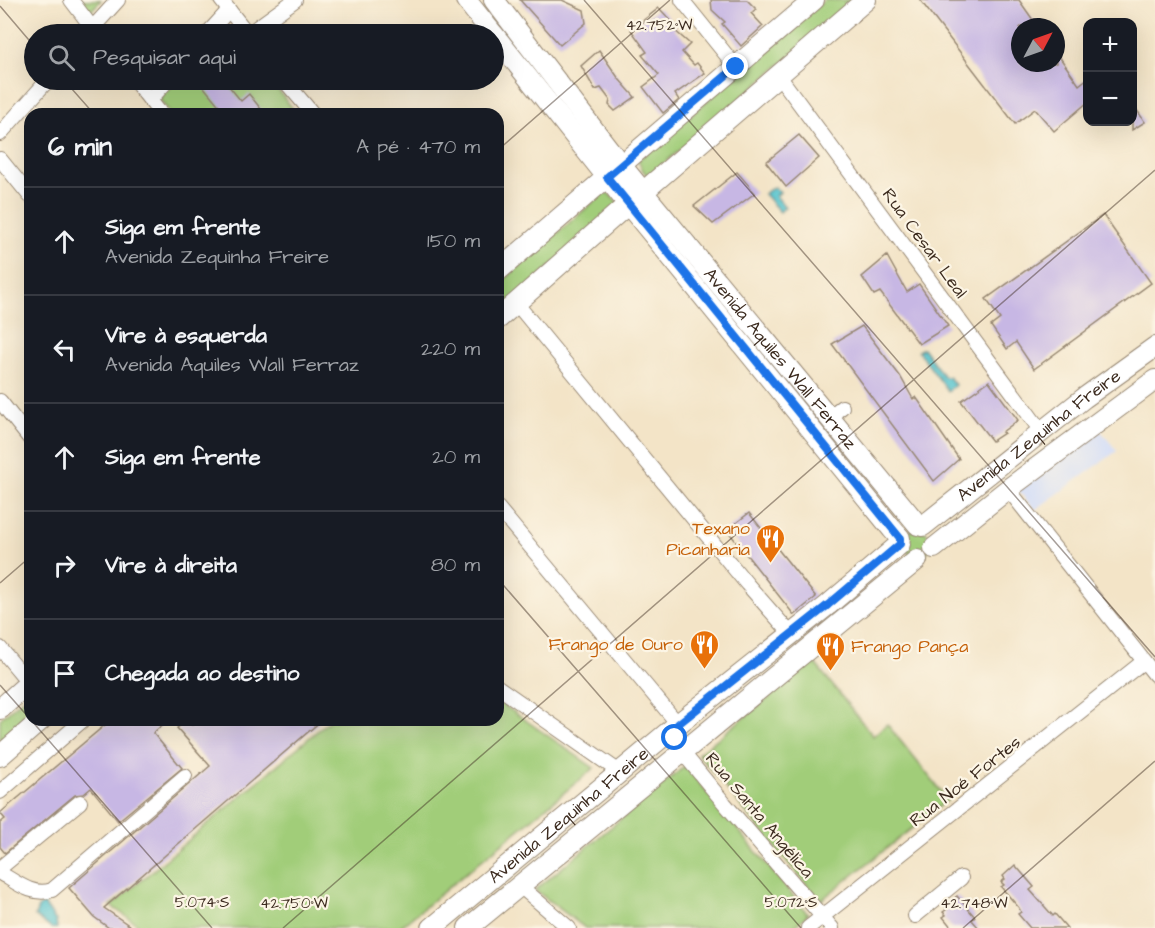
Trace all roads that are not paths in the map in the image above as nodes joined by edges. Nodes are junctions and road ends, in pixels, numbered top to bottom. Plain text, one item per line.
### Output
1 (71, 0) edge
2 (118, 0) edge
3 (295, 0) edge
4 (466, 0) edge
5 (494, 0) edge
6 (682, 0) edge
7 (814, 0) edge
8 (866, 0) edge
9 (225, 5) edge
10 (87, 24) edge
11 (98, 24) edge
12 (213, 24) edge
13 (240, 24) edge
14 (262, 24) edge
15 (485, 24) edge
16 (504, 47) edge
17 (736, 67) junction
18 (779, 76) junction
19 (39, 90) edge
20 (142, 90) edge
21 (159, 90) edge
22 (293, 90) edge
23 (150, 100) junction
24 (156, 108) edge
25 (308, 108) edge
26 (0, 134) edge
27 (0, 159) edge
28 (614, 171) junction
29 (24, 189) edge
30 (635, 198) junction
31 (504, 266) edge
32 (516, 303) junction
33 (504, 314) edge
34 (1155, 347) edge
35 (1155, 380) edge
36 (0, 401) edge
37 (24, 431) edge
38 (1041, 431) junction
39 (1008, 489) junction
40 (504, 515) edge
41 (921, 525) junction
42 (900, 541) junction
43 (934, 548) junction
44 (917, 560) junction
45 (791, 634) junction
46 (0, 648) edge
47 (1144, 661) junction
48 (1155, 675) edge
49 (24, 677) edge
50 (24, 687) edge
51 (504, 691) edge
52 (0, 709) edge
53 (678, 724) junction
54 (34, 726) edge
55 (76, 726) edge
56 (683, 753) junction
57 (0, 756) edge
58 (621, 773) junction
59 (185, 776) dead end
60 (0, 792) edge
61 (80, 802) dead end
62 (0, 871) edge
63 (961, 878) dead end
64 (520, 886) junction
65 (823, 916) junction
66 (915, 916) dead end
67 (432, 928) edge
68 (468, 928) edge
69 (569, 928) edge
70 (808, 928) edge
71 (832, 928) edge

1 - 10 street
2 - 11 street
3 - 14 street
4 - 15 main road
5 - 28 main road
6 - 17 street
7 - 17 main road
8 - 18 main road
9 - 12 street
9 - 13 street
16 - 28 main road
17 - 28 main road
18 - 30 main road
18 - 38 street, Rua Cesar Leal
19 - 26 street
20 - 23 street
21 - 23 street
22 - 25 street
23 - 24 street
27 - 29 street
28 - 30 main road
28 - 31 main road
30 - 32 main road
30 - 41 main road, Avenida Aquiles Wall Ferraz
30 - 42 main road, Avenida Aquiles Wall Ferraz
32 - 33 main road
32 - 45 street
34 - 38 main road, Avenida Zequinha Freire
35 - 39 main road, Avenida Zequinha Freire
36 - 37 street
38 - 41 main road, Avenida Zequinha Freire
39 - 43 main road, Avenida Zequinha Freire
39 - 47 street
40 - 53 street
41 - 42 main road
41 - 43 main road
42 - 44 main road
42 - 45 main road, Avenida Zequinha Freire
43 - 44 main road
44 - 56 main road, Avenida Zequinha Freire
45 - 53 main road, Avenida Zequinha Freire
46 - 49 street
47 - 48 street
47 - 65 street, Rua Noé Fortes
50 - 52 main road
51 - 58 street
53 - 56 main road
53 - 58 main road, Avenida Zequinha Freire
54 - 57 main road
55 - 60 street
56 - 64 main road, Avenida Zequinha Freire
56 - 65 street, Rua Santa Angélica
58 - 67 main road, Avenida Zequinha Freire
59 - 62 street
61 - 62 street
63 - 66 street
64 - 68 main road, Avenida Zequinha Freire
64 - 69 street
65 - 70 street, Rua Noé Fortes
65 - 71 street, Rua Santa Angélica

